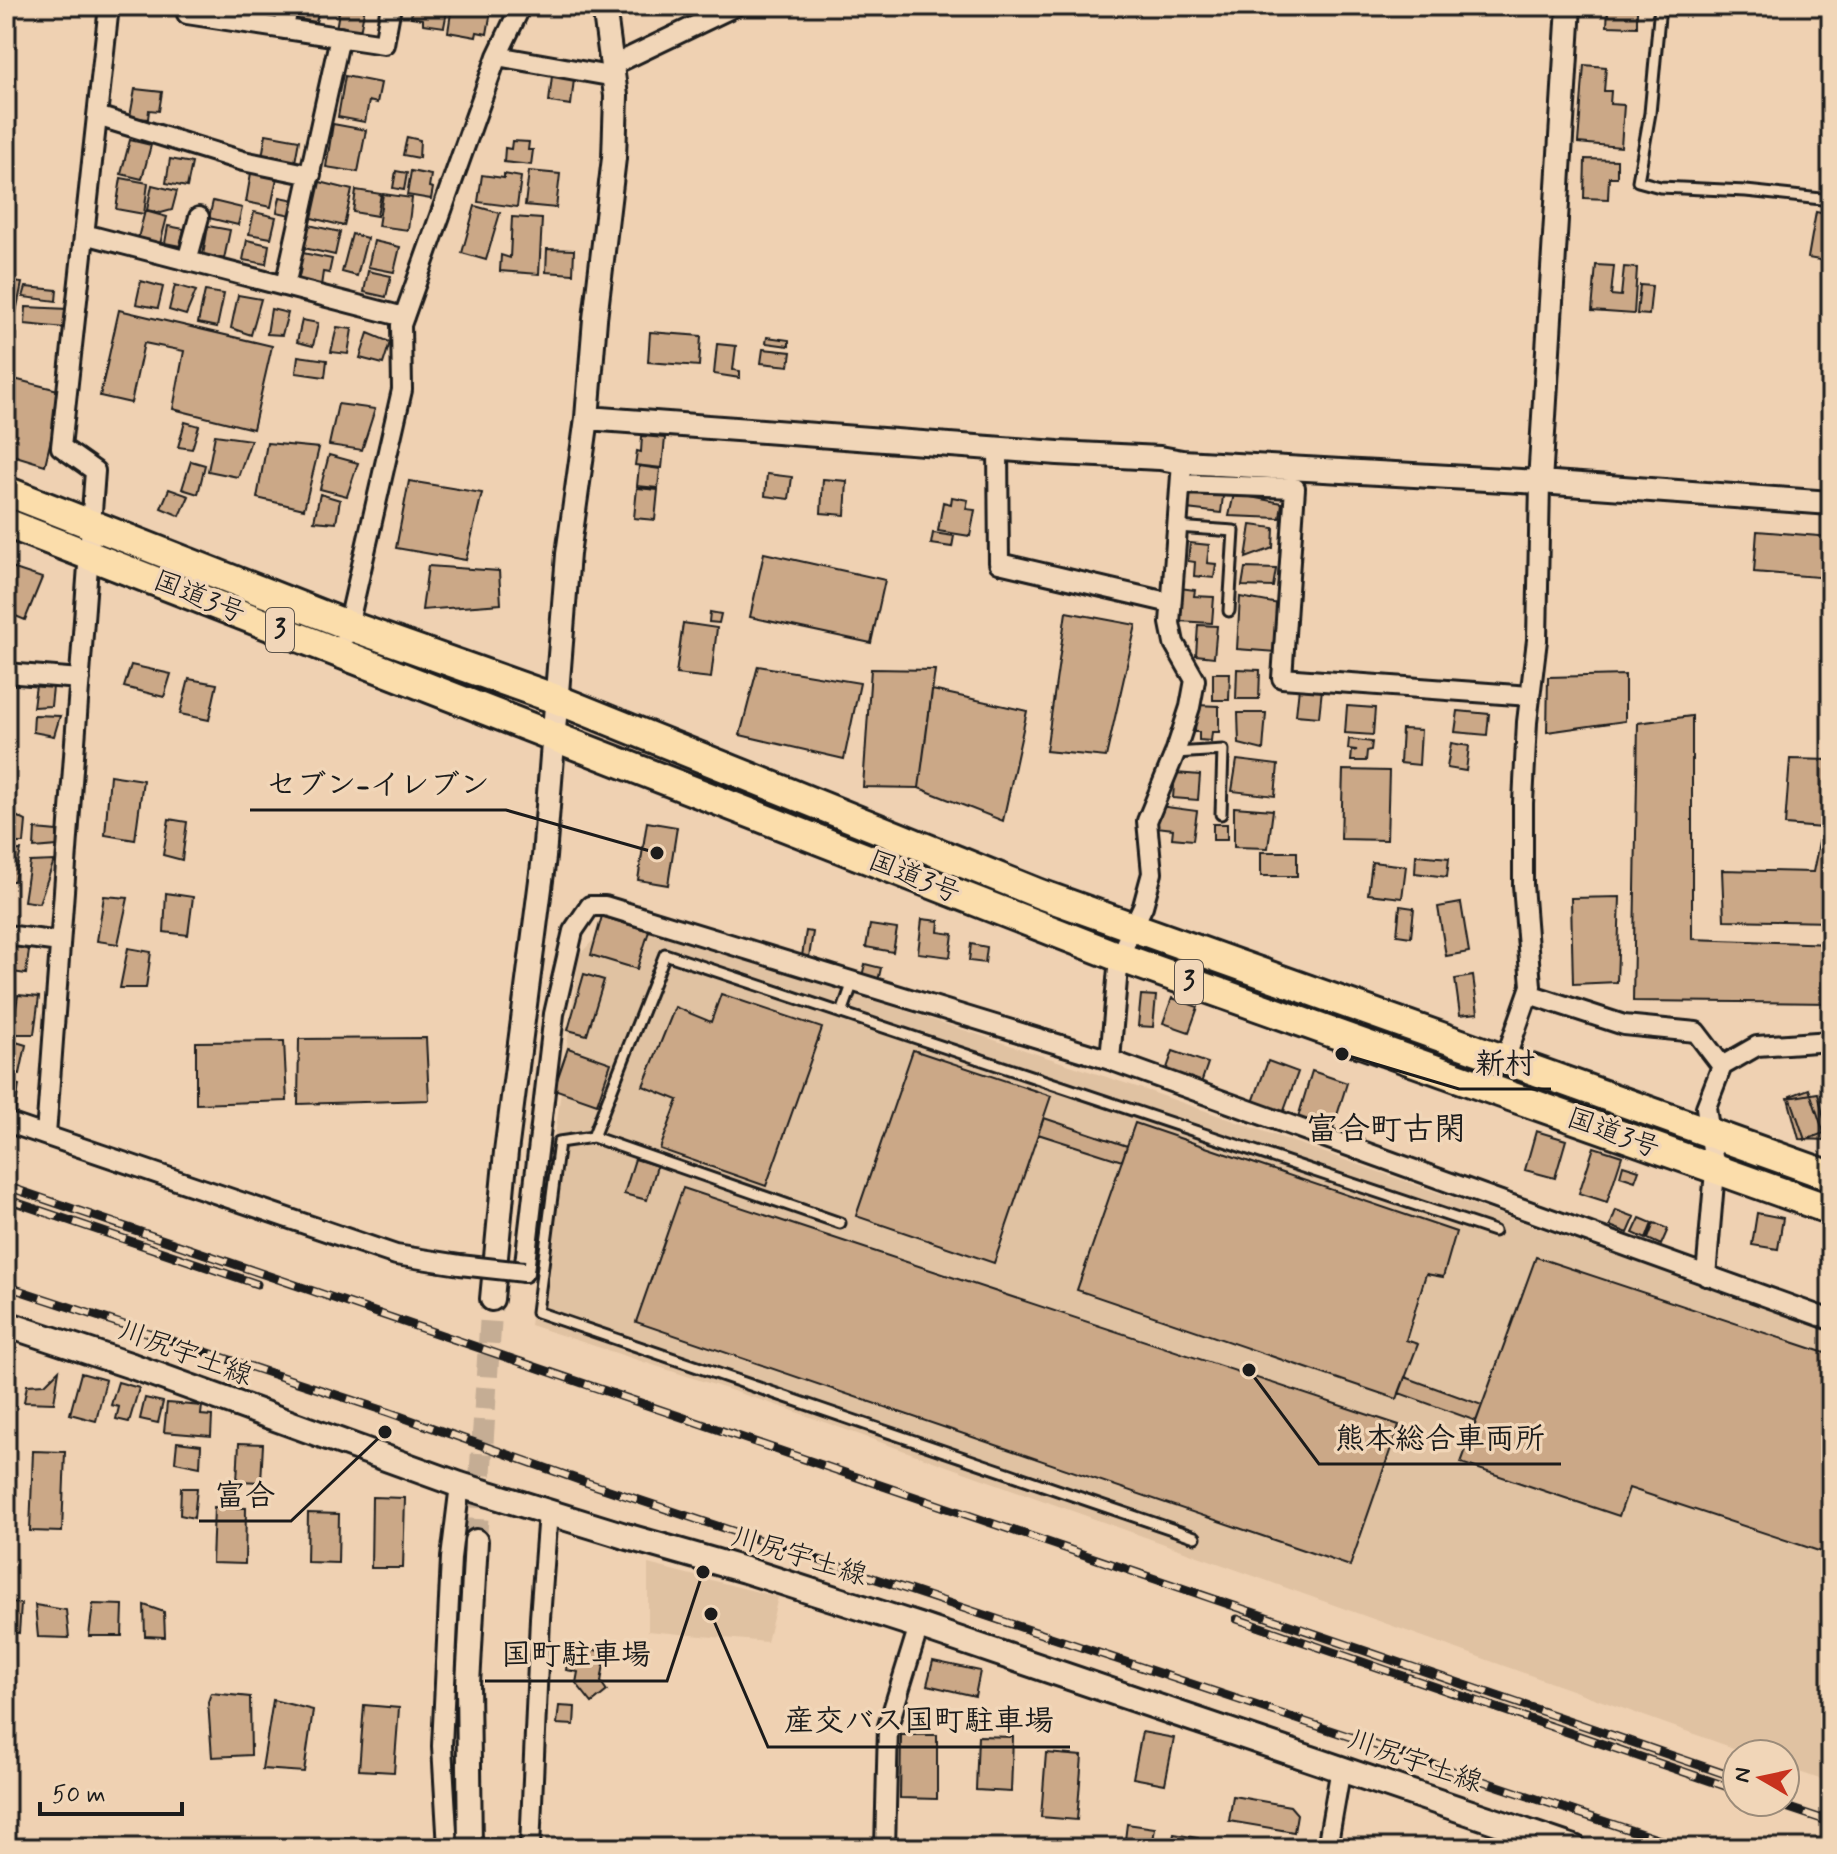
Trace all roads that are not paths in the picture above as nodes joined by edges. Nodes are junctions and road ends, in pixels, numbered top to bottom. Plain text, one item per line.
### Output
1 (109, 6) edge
2 (188, 6) edge
3 (288, 6) edge
4 (391, 6) edge
5 (521, 6) edge
6 (604, 6) edge
7 (736, 6) edge
8 (1569, 6) edge
9 (1660, 6) edge
10 (284, 29) junction
11 (340, 37) junction
12 (497, 56) junction
13 (614, 71) junction
14 (97, 116) junction
15 (311, 175) junction
16 (1831, 200) edge
17 (199, 217) dead end
18 (84, 234) junction
19 (187, 261) junction
20 (285, 286) junction
21 (404, 317) junction
22 (587, 418) junction
23 (998, 448) junction
24 (1181, 473) junction
25 (1540, 482) junction
26 (6, 491) edge
27 (1831, 503) edge
28 (6, 523) edge
29 (91, 524) junction
30 (1177, 527) junction
31 (89, 555) junction
32 (1171, 603) junction
33 (1229, 611) dead end
34 (350, 626) junction
35 (339, 653) junction
36 (6, 673) edge
37 (80, 679) junction
38 (1530, 696) junction
39 (556, 699) junction
40 (554, 736) junction
41 (1175, 753) junction
42 (1221, 814) dead end
43 (1131, 927) junction
44 (6, 935) edge
45 (60, 942) junction
46 (1119, 957) junction
47 (853, 982) junction
48 (1529, 994) junction
49 (842, 1013) junction
50 (1831, 1041) edge
51 (1110, 1060) junction
52 (1505, 1060) junction
53 (1722, 1066) junction
54 (6, 1122) edge
55 (1711, 1134) junction
56 (46, 1135) junction
57 (593, 1137) junction
58 (1715, 1171) junction
59 (1831, 1176) edge
60 (1831, 1210) edge
61 (840, 1223) dead end
62 (1494, 1231) dead end
63 (1706, 1276) junction
64 (492, 1299) tunnel mouth
65 (1831, 1320) edge
66 (6, 1324) edge
67 (460, 1485) junction
68 (548, 1512) junction
69 (1195, 1537) dead end
70 (476, 1541) tunnel mouth
71 (919, 1626) junction
72 (1341, 1768) junction
73 (448, 1848) edge
74 (470, 1848) edge
75 (530, 1848) edge
76 (885, 1848) edge
77 (1327, 1848) edge
78 (1574, 1848) edge

1 - 14 street
2 - 10 street
3 - 10 street
4 - 11 street
5 - 12 street
6 - 13 street
7 - 13 street
8 - 25 street
9 - 16 lane
10 - 11 street
11 - 15 street
12 - 13 street
12 - 21 street
13 - 22 street
14 - 15 street
14 - 18 street
15 - 20 street
17 - 19 street
18 - 19 street
18 - 29 street
19 - 20 street
20 - 21 street
21 - 34 street
22 - 23 street
22 - 39 street
23 - 24 street
23 - 32 street
24 - 25 street
24 - 30 street
24 - 38 street
25 - 27 street
25 - 38 street
26 - 29 highway, 国道3号 / 3
28 - 31 highway, 国道3号 / 3
29 - 31 street
29 - 34 highway, 国道3号 / 3
30 - 32 street
30 - 33 lane
31 - 35 highway, 国道3号 / 3
31 - 37 street
32 - 41 street
34 - 35 street
34 - 39 highway, 国道3号 / 3
35 - 40 highway, 国道3号 / 3
36 - 37 street
37 - 45 street
38 - 48 street
39 - 40 street
39 - 43 highway, 国道3号 / 3
40 - 46 highway, 国道3号 / 3
40 - 64 street
41 - 42 lane
41 - 43 street
43 - 46 street
43 - 52 highway, 国道3号 / 3
44 - 45 street
45 - 56 street
46 - 51 street
46 - 58 highway, 国道3号 / 3
47 - 49 lane
47 - 51 street
47 - 56 street, bridge
48 - 52 street
48 - 53 street
49 - 57 lane
49 - 62 lane
50 - 53 street
51 - 63 street
52 - 55 highway, 国道3号 / 3
53 - 55 street
54 - 56 street
55 - 58 street
55 - 59 highway, 国道3号 / 3
57 - 61 lane
57 - 69 lane
58 - 60 highway, 国道3号 / 3
58 - 63 street
63 - 65 street
66 - 67 main road, 川尻宇土線
67 - 68 main road, 川尻宇土線
67 - 73 street
68 - 71 main road, 川尻宇土線
68 - 75 street
70 - 74 street
71 - 72 main road, 川尻宇土線
71 - 76 street
72 - 77 street
72 - 78 main road, 川尻宇土線

